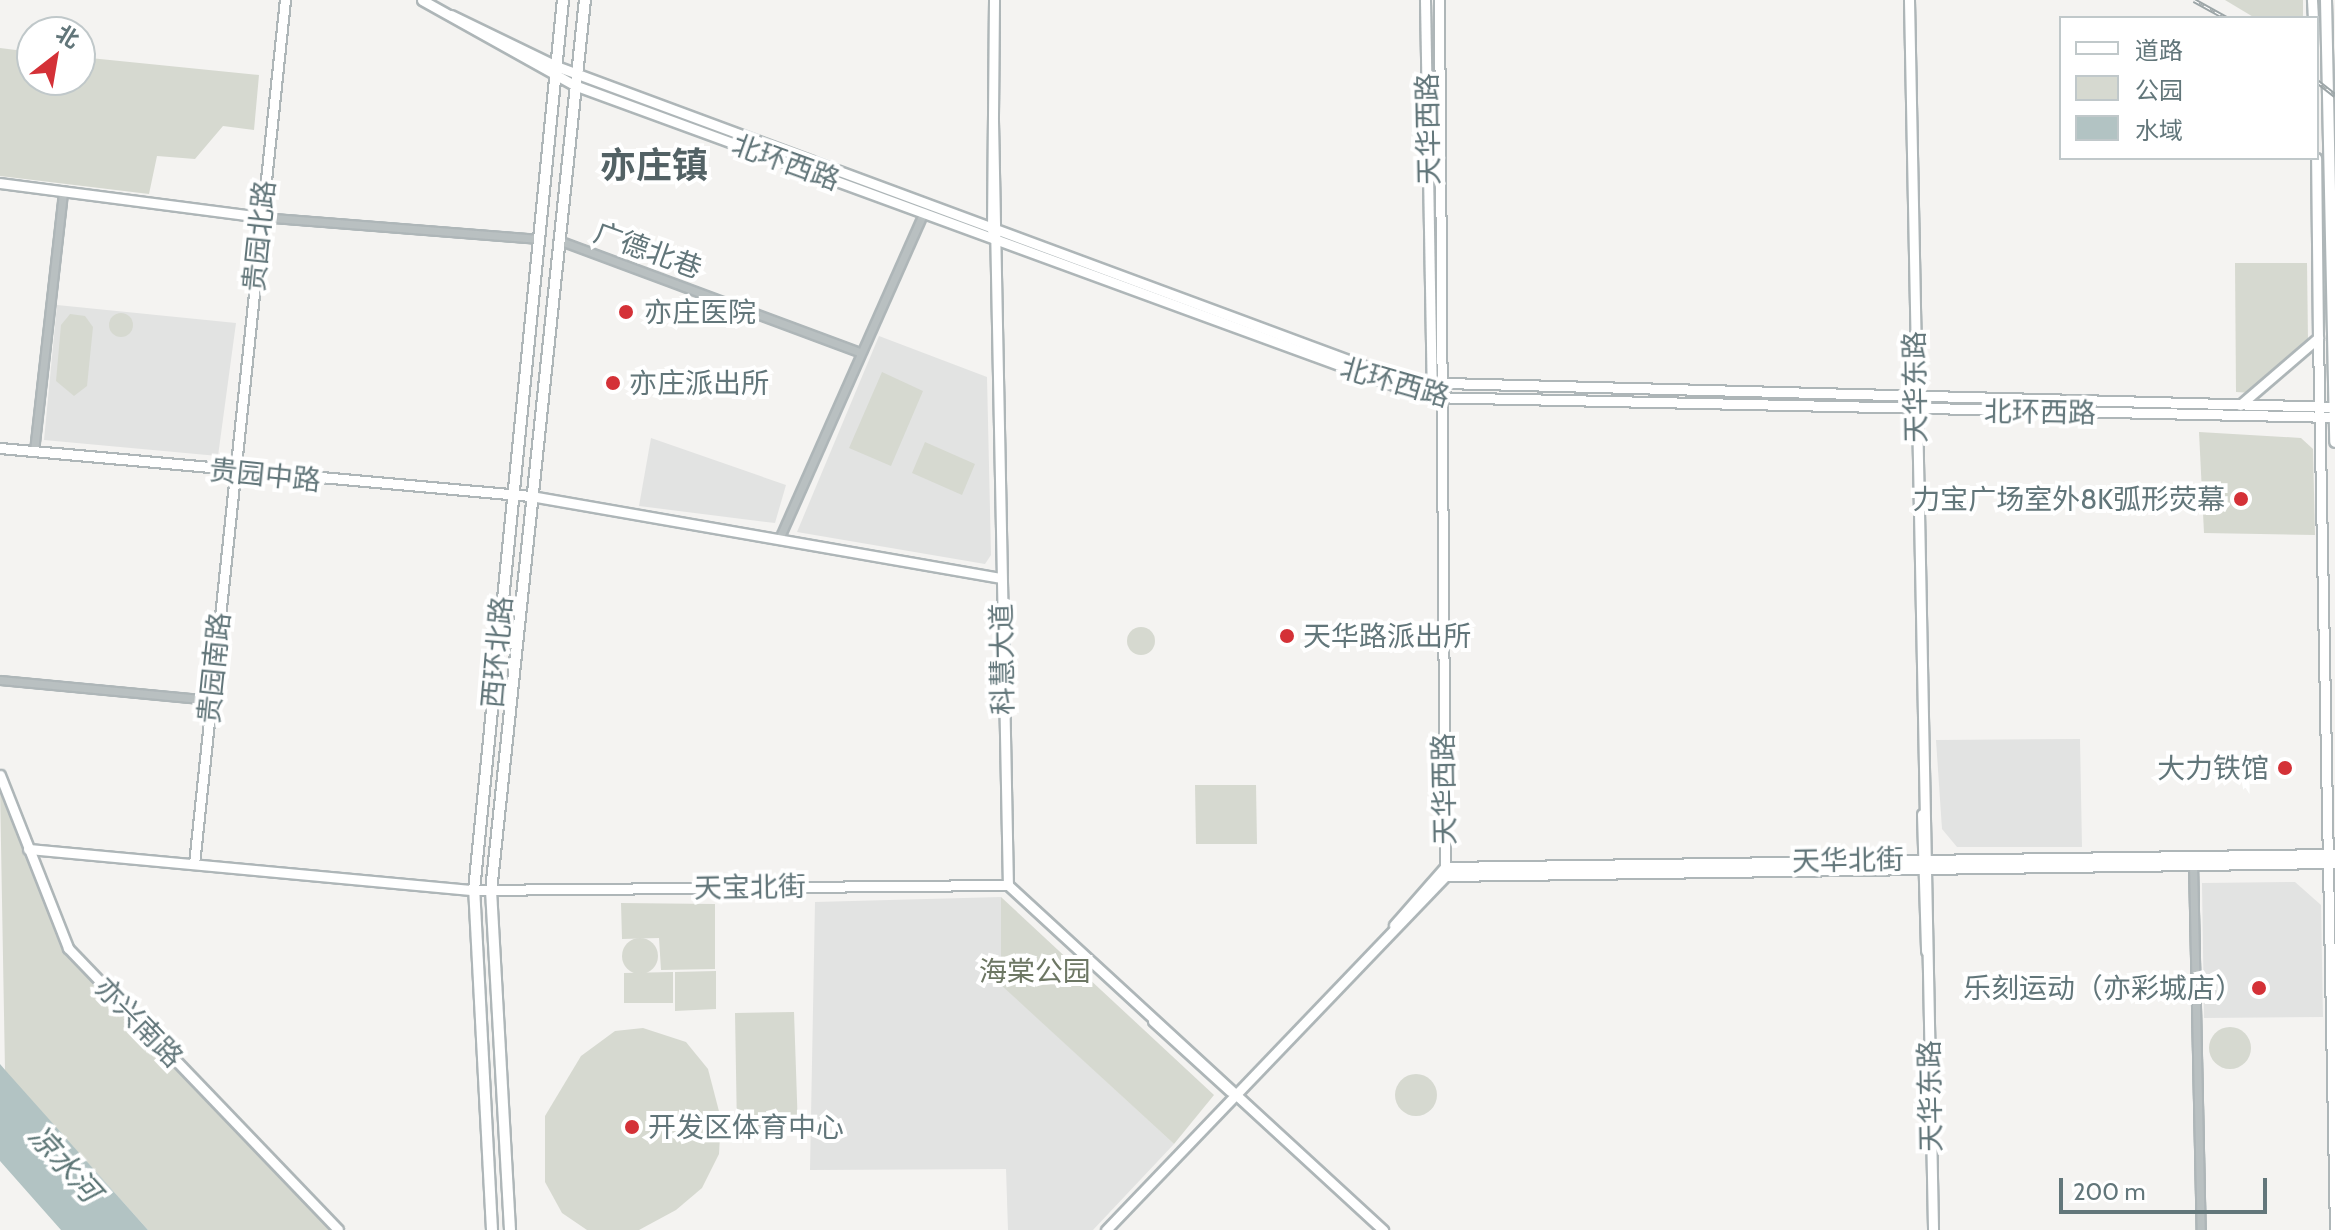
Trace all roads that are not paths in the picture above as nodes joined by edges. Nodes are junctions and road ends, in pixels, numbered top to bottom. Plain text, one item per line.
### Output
1 (285, 0) edge
2 (422, 0) edge
3 (563, 0) edge
4 (585, 0) edge
5 (991, 0) edge
6 (1425, 0) edge
7 (1439, 0) edge
8 (1909, 0) edge
9 (2326, 0) edge
10 (555, 71) junction
11 (575, 79) junction
12 (2316, 160) edge
13 (0, 183) edge
14 (63, 191) junction
15 (924, 212) junction
16 (261, 217) junction
17 (996, 232) junction
18 (539, 239) junction
19 (558, 240) junction
20 (2331, 243) junction
21 (2318, 274) junction
22 (2318, 338) junction
23 (859, 352) junction
24 (1436, 386) junction
25 (1915, 397) junction
26 (1439, 399) junction
27 (2237, 406) junction
28 (2335, 407) edge
29 (1915, 409) junction
30 (2320, 412) junction
31 (2335, 417) edge
32 (2335, 442) edge
33 (0, 448) edge
34 (34, 451) junction
35 (236, 472) junction
36 (513, 494) junction
37 (531, 496) junction
38 (779, 539) junction
39 (1000, 578) junction
40 (0, 680) edge
41 (210, 700) junction
42 (2335, 744) edge
43 (2326, 766) junction
44 (0, 775) edge
45 (28, 849) junction
46 (2331, 859) edge
47 (1926, 863) junction
48 (2193, 863) junction
49 (194, 864) junction
50 (1445, 871) junction
51 (1008, 885) junction
52 (474, 890) junction
53 (491, 891) junction
54 (1237, 1095) junction
55 (2335, 1200) edge
56 (338, 1230) edge
57 (492, 1230) edge
58 (510, 1230) edge
59 (1106, 1230) edge
60 (1383, 1230) edge
61 (1933, 1230) edge
62 (2201, 1230) edge
63 (2335, 1230) edge

1 - 16 street, 贵园北路
2 - 10 street, 北环西路
3 - 10 main road, 西环北路
4 - 11 main road, 西环北路
5 - 17 street, 科慧大道
6 - 24 street, 天华西路
7 - 24 street, 天华西路
8 - 25 street, 天华东路
9 - 20 main road
10 - 11 street, 北环西路
10 - 18 main road, 西环北路
11 - 15 street, 北环西路
11 - 17 street, 北环西路
11 - 19 main road, 西环北路
12 - 21 street
13 - 14 street
14 - 16 street
14 - 34 street
15 - 17 street, 北环西路
15 - 23 street
16 - 18 street
16 - 35 street, 贵园北路
17 - 24 street, 北环西路
17 - 26 street, 北环西路
17 - 39 street, 科慧大道
18 - 36 main road, 西环北路
19 - 23 street, 广德北巷
19 - 37 main road, 西环北路
20 - 21 street
20 - 28 main road
21 - 22 street
22 - 27 street
22 - 30 street
23 - 38 street
24 - 25 street, 北环西路
24 - 26 street, 天华西路
25 - 27 street, 北环西路
25 - 29 street, 天华东路
26 - 29 street, 北环西路
26 - 50 street, 天华西路
27 - 30 street, 北环西路
28 - 30 street, 北环西路
28 - 31 main road
29 - 30 street, 北环西路
29 - 47 street, 天华东路
30 - 31 street, 北环西路
30 - 43 street
31 - 32 main road
33 - 34 street, 贵园中路
34 - 35 street, 贵园中路
35 - 36 street, 贵园中路
35 - 41 street, 贵园南路
36 - 37 street, 贵园中路
36 - 52 main road, 西环北路
37 - 38 street, 贵园中路
37 - 53 main road, 西环北路
38 - 39 street, 贵园中路
39 - 51 street, 科慧大道
40 - 41 street
41 - 49 street, 贵园南路
42 - 43 street
43 - 46 street
44 - 45 street, 亦兴南路
45 - 49 street, 天宝北街
45 - 56 street, 亦兴南路
46 - 47 street, 天华北街
46 - 48 street, 天华北街
46 - 55 street
47 - 48 street, 天华北街
47 - 50 street, 天华北街
47 - 61 street, 天华东路
48 - 62 street
49 - 52 street, 天宝北街
50 - 54 street, 天华西路
51 - 53 street, 天宝北街
51 - 54 street
52 - 53 street, 天宝北街
52 - 57 main road, 西环北路
53 - 58 main road, 西环北路
54 - 59 street, 天华西路
54 - 60 street
55 - 63 street

